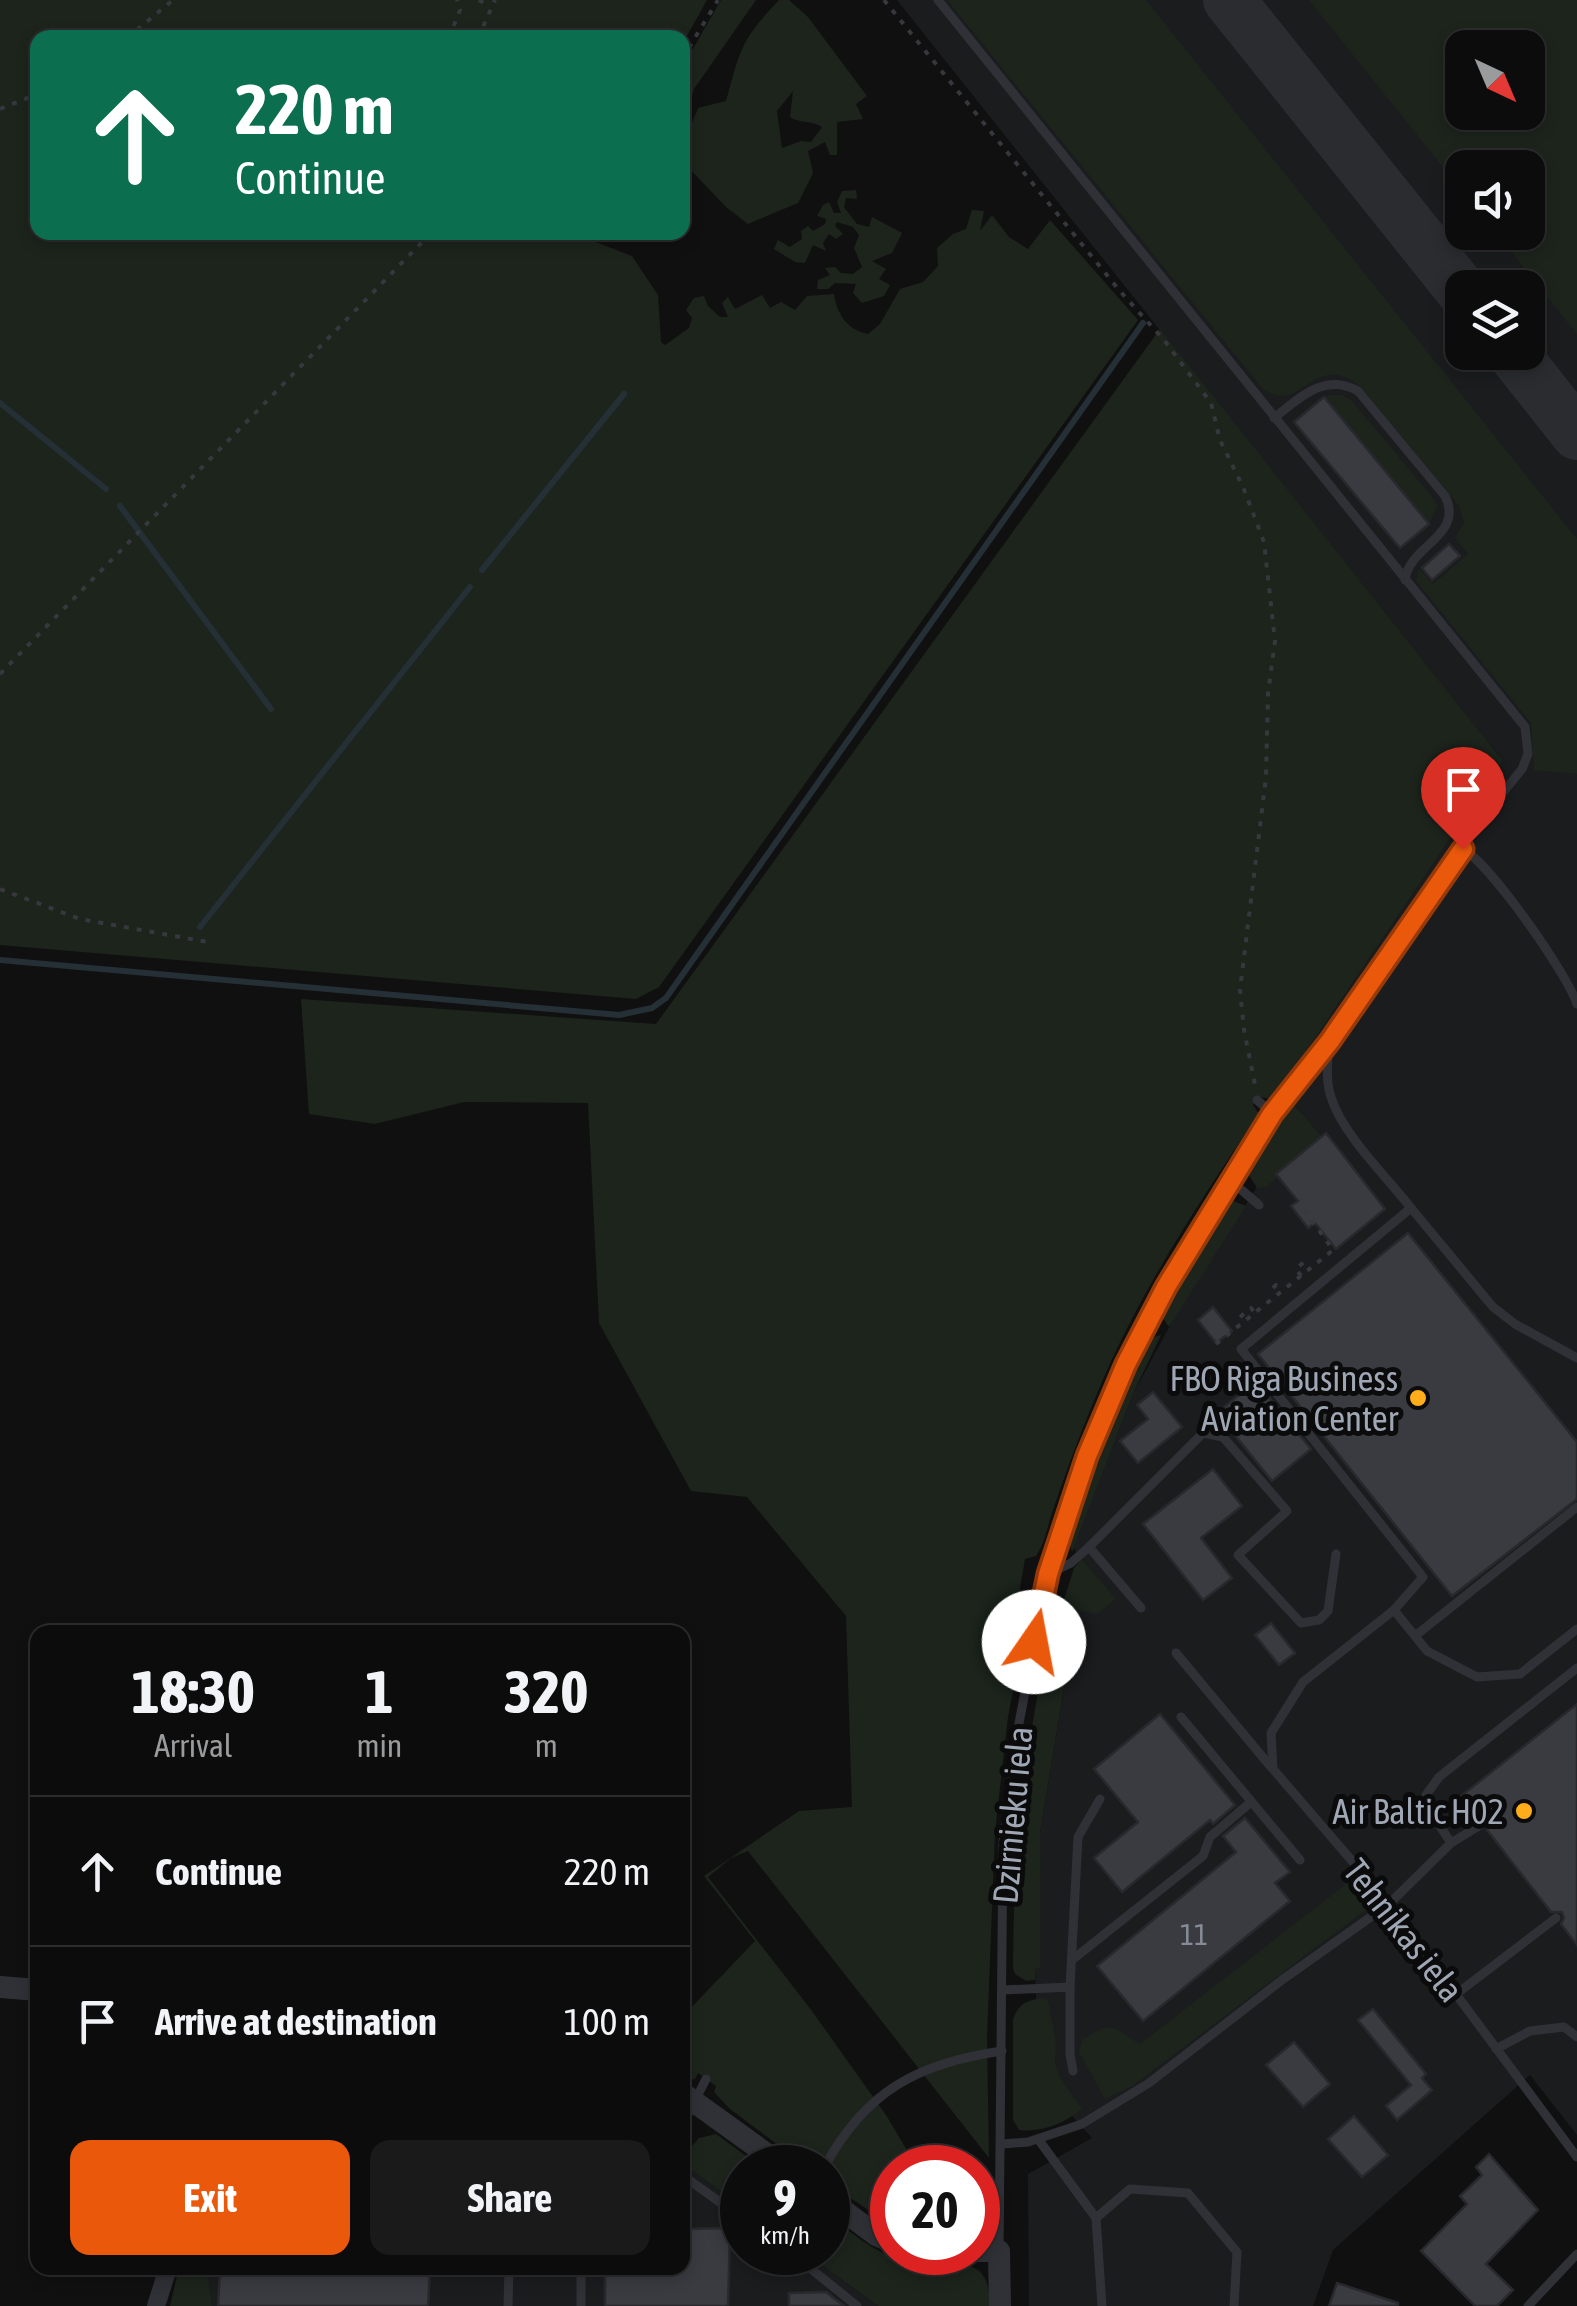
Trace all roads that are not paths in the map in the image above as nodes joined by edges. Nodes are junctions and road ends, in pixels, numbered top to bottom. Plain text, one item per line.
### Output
1 (938, 0) edge
2 (1274, 418) junction
3 (1405, 580) junction
4 (1463, 849) junction
5 (1564, 974) junction
6 (1577, 980) edge
7 (1577, 1004) edge
8 (1330, 1041) junction
9 (1257, 1100) road end
10 (1272, 1114) junction
11 (1230, 1180) junction
12 (1258, 1205) dead end
13 (1411, 1208) junction
14 (1577, 1358) edge
15 (1577, 1507) edge
16 (1089, 1547) junction
17 (1336, 1554) dead end
18 (1048, 1574) junction
19 (1142, 1608) dead end
20 (1394, 1610) junction
21 (1577, 1629) edge
22 (1415, 1636) junction
23 (1176, 1653) dead end
24 (1577, 1668) edge
25 (1181, 1717) dead end
26 (1273, 1769) junction
27 (1100, 1799) dead end
28 (1251, 1802) junction
29 (1482, 1824) dead end
30 (1452, 1843) junction
31 (1300, 1860) dead end
32 (1389, 1904) junction
33 (1556, 1918) dead end
34 (1072, 1960) junction
35 (0, 1986) edge
36 (1070, 1988) junction
37 (30, 1989) edge
38 (1002, 1990) junction
39 (1456, 1994) junction
40 (1577, 2036) edge
41 (1496, 2049) junction
42 (1002, 2051) junction
43 (1073, 2071) dead end
44 (695, 2091) edge
45 (1038, 2138) junction
46 (1002, 2144) junction
47 (759, 2145) edge
48 (838, 2145) edge
49 (1577, 2157) edge
50 (1000, 2159) edge
51 (690, 2181) edge
52 (720, 2202) edge
53 (1096, 2218) junction
54 (1577, 2254) edge
55 (166, 2275) edge
56 (509, 2275) edge
57 (581, 2275) edge
58 (819, 2275) edge
59 (993, 2275) edge
60 (156, 2306) edge
61 (508, 2306) edge
62 (581, 2306) edge
63 (857, 2306) edge
64 (1000, 2306) edge
65 (1102, 2306) edge
66 (1234, 2306) edge
67 (1528, 2306) edge

1 - 2 lane, Dzirnieku iela
2 - 3 lane, Dzirnieku iela
2 - 3 lane
3 - 4 lane, Dzirnieku iela
4 - 5 lane
4 - 8 lane, Dzirnieku iela
5 - 6 lane
5 - 7 lane
8 - 10 lane, Dzirnieku iela
8 - 13 lane
9 - 10 lane
10 - 11 lane, Dzirnieku iela
11 - 12 lane
11 - 18 lane, Dzirnieku iela
13 - 14 lane
13 - 20 lane
15 - 22 lane
16 - 17 lane
16 - 18 lane
16 - 19 lane
18 - 38 lane, Dzirnieku iela
20 - 22 lane
20 - 26 lane
21 - 22 lane
23 - 26 lane, Tehnikas iela
24 - 30 lane
25 - 28 lane
26 - 32 lane, Tehnikas iela
27 - 34 lane
28 - 31 lane
28 - 34 lane
29 - 30 lane
30 - 32 lane
32 - 39 lane, Tehnikas iela
32 - 45 lane
33 - 39 lane
34 - 36 lane
35 - 37 street
36 - 38 lane
36 - 43 lane
38 - 42 lane, Dzirnieku iela
39 - 41 lane, Tehnikas iela
40 - 41 lane
41 - 49 lane, Tehnikas iela
42 - 46 lane, Dzirnieku iela
42 - 48 lane
44 - 47 street
45 - 46 lane
45 - 53 lane
46 - 50 lane, Dzirnieku iela
51 - 52 lane
53 - 65 lane
53 - 66 lane
54 - 67 lane
55 - 60 street
56 - 61 lane
57 - 62 lane
58 - 63 lane
59 - 64 street, Dzirnieku iela

